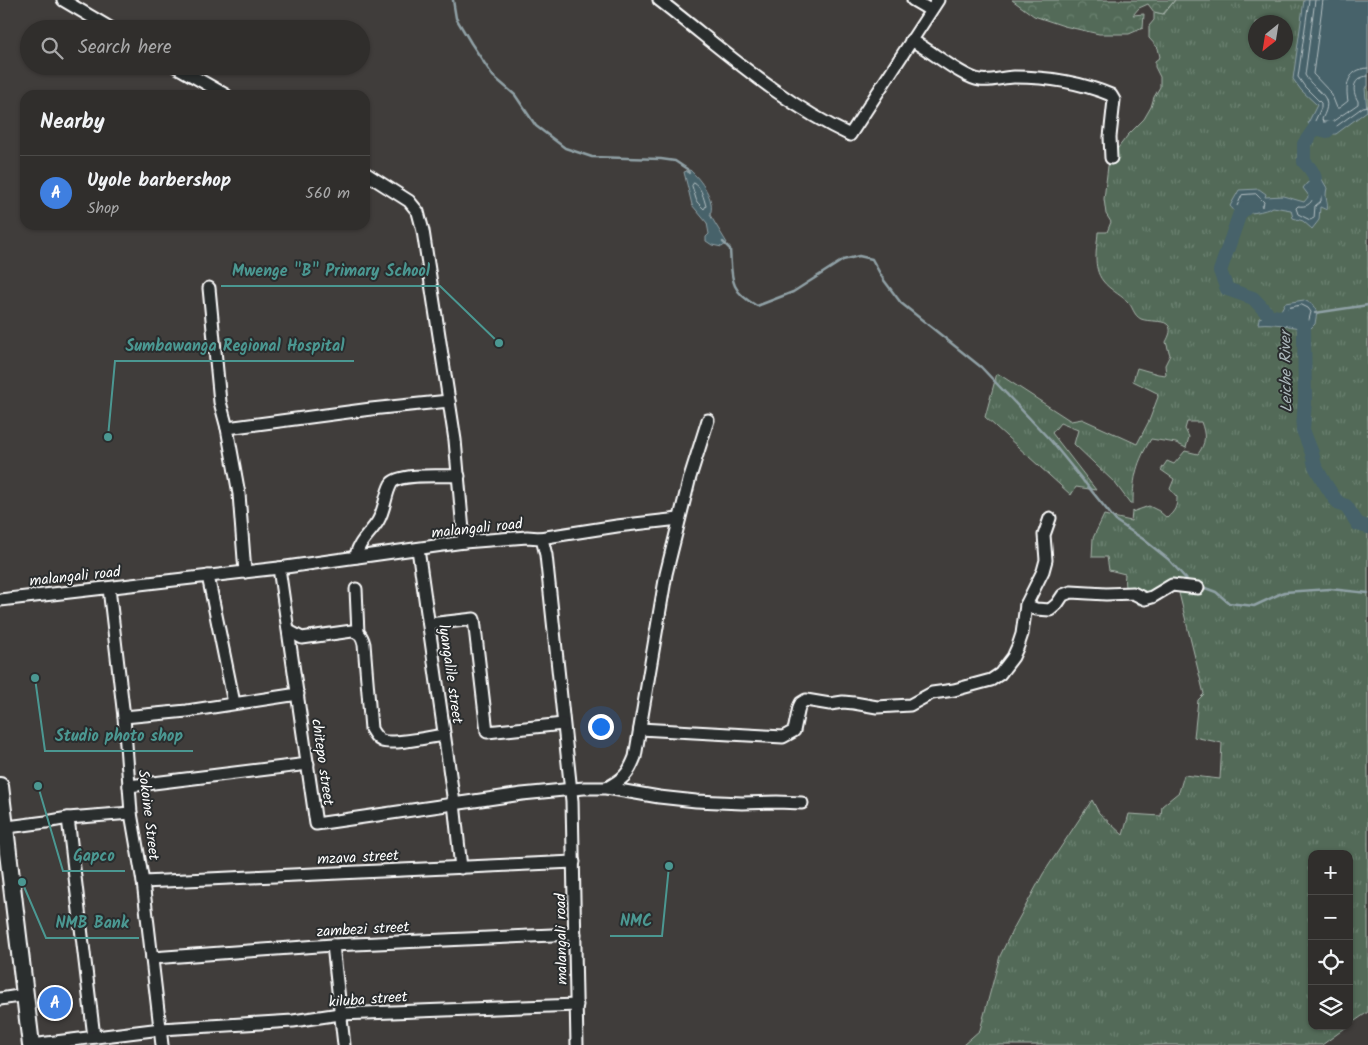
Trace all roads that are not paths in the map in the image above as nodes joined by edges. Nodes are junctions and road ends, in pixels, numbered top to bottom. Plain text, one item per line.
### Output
1 (62, 0) edge
2 (659, 0) edge
3 (913, 0) edge
4 (938, 0) edge
5 (930, 10) junction
6 (96, 20) edge
7 (911, 40) junction
8 (191, 75) edge
9 (217, 90) edge
10 (1111, 158) dead end
11 (370, 176) edge
12 (209, 288) dead end
13 (448, 401) junction
14 (708, 420) dead end
15 (227, 428) junction
16 (459, 476) junction
17 (1050, 518) dead end
18 (679, 519) junction
19 (540, 538) junction
20 (464, 542) junction
21 (418, 549) junction
22 (356, 557) junction
23 (279, 568) junction
24 (245, 572) junction
25 (208, 576) junction
26 (109, 588) junction
27 (1198, 588) dead end
28 (356, 589) dead end
29 (0, 600) edge
30 (1026, 605) junction
31 (429, 624) junction
32 (288, 631) junction
33 (358, 633) junction
34 (298, 694) junction
35 (234, 703) junction
36 (124, 717) junction
37 (563, 724) junction
38 (640, 729) junction
39 (444, 735) junction
40 (308, 764) junction
41 (0, 786) edge
42 (129, 786) junction
43 (607, 788) junction
44 (571, 789) junction
45 (454, 803) junction
46 (802, 803) dead end
47 (131, 813) junction
48 (68, 818) junction
49 (3, 827) edge
50 (574, 862) junction
51 (461, 868) junction
52 (143, 882) junction
53 (575, 934) junction
54 (333, 945) junction
55 (152, 958) junction
56 (25, 995) junction
57 (0, 998) edge
58 (577, 1005) junction
59 (340, 1014) junction
60 (160, 1029) junction
61 (94, 1037) junction
62 (31, 1045) edge
63 (162, 1045) edge
64 (344, 1045) edge
65 (577, 1045) edge

1 - 6 street
2 - 7 street
3 - 5 street
4 - 5 street
5 - 7 street
7 - 10 street
8 - 9 street
11 - 13 street
12 - 15 street
13 - 15 street
13 - 16 street
14 - 18 street
15 - 24 street
16 - 20 street
16 - 22 street
17 - 30 street
18 - 19 street
18 - 38 street
19 - 20 street, malangali road
19 - 37 street, malangali road
20 - 21 street, malangali road
21 - 22 street, malangali road
21 - 31 street, lyangalile street
22 - 23 street, malangali road
23 - 24 street, malangali road
23 - 32 street, chitepo street
24 - 25 street, malangali road
25 - 26 street, malangali road
25 - 35 street
26 - 29 street, malangali road
26 - 36 street, Sokoine Street
27 - 30 street
28 - 33 street
30 - 38 street
31 - 37 street
31 - 39 street, lyangalile street
32 - 33 street
32 - 34 street, chitepo street
33 - 39 street
34 - 35 street
34 - 40 street, chitepo street
35 - 36 street
36 - 42 street, Sokoine Street
37 - 44 street, malangali road
38 - 43 street
39 - 45 street, lyangalile street
40 - 42 street
40 - 45 street, chitepo street
41 - 49 highway
42 - 47 street, Sokoine Street
43 - 44 street, chitepo street
43 - 46 street, chitepo street
44 - 45 street, chitepo street
44 - 50 street, malangali road
45 - 51 street, lyangalile street
47 - 48 street
47 - 52 street, Sokoine Street
48 - 49 street
48 - 61 street
49 - 56 highway
50 - 51 street, mzava street
50 - 53 street, malangali road
51 - 52 street, mzava street
52 - 55 street, Sokoine Street
53 - 54 street, zambezi street
53 - 58 street, malangali road
54 - 55 street, zambezi street
54 - 59 street
55 - 60 street, Sokoine Street
56 - 57 street
56 - 62 highway
58 - 59 street, kiluba street
58 - 65 street, malangali road
59 - 60 street, kiluba street
59 - 64 street
60 - 61 street, kiluba street
60 - 63 street, Sokoine Street
61 - 62 street, kiluba street

